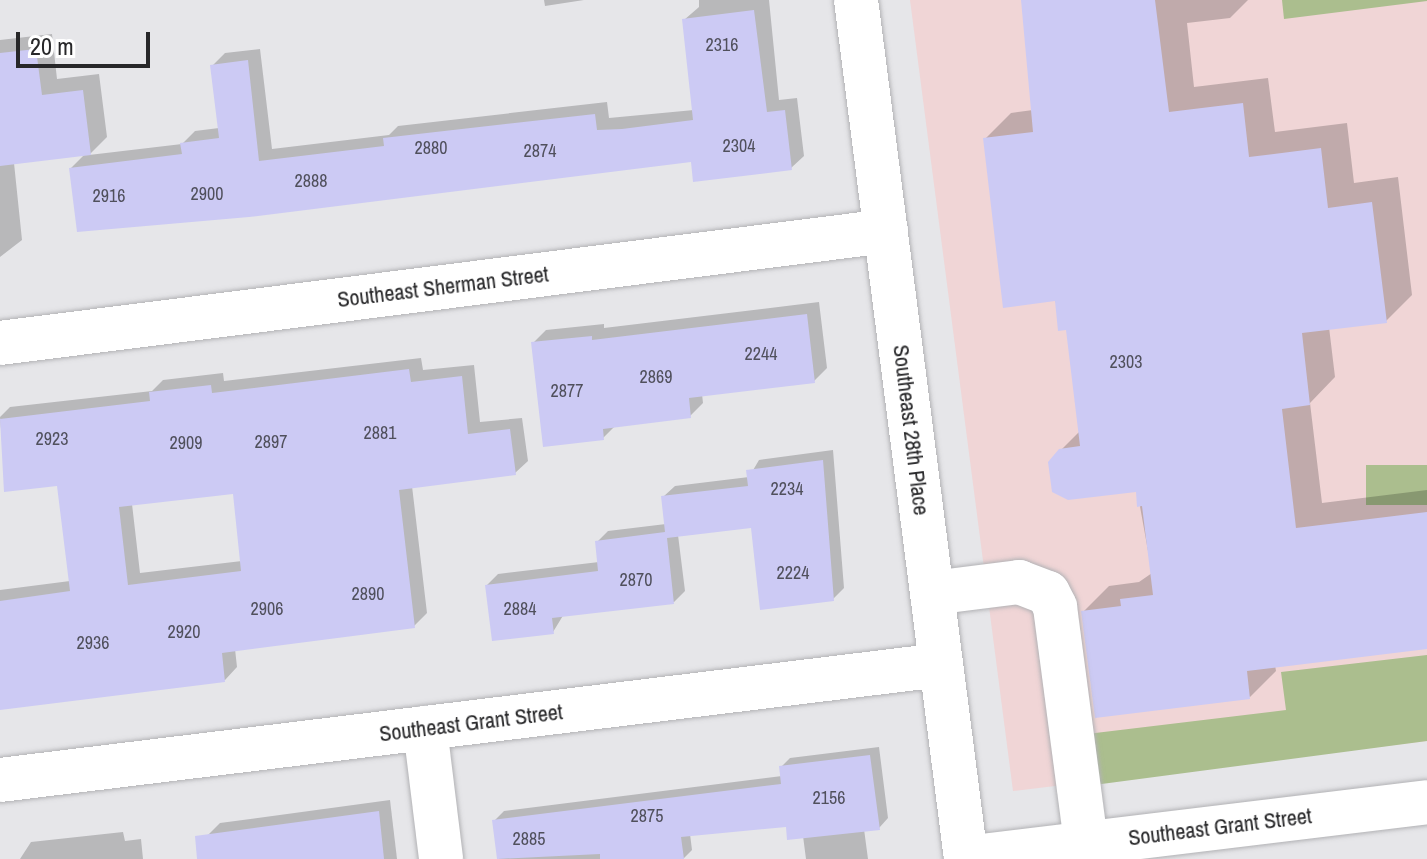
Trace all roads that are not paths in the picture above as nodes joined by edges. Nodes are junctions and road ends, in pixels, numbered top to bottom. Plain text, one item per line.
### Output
1 (856, 0) edge
2 (886, 231) junction
3 (0, 343) edge
4 (932, 593) junction
5 (941, 665) junction
6 (425, 728) junction
7 (0, 780) edge
8 (1427, 802) edge
9 (1086, 843) junction
10 (966, 858) edge
11 (441, 859) edge

1 - 2 street, Southeast 28th Place
2 - 3 street, Southeast Sherman Street
2 - 4 street, Southeast 28th Place
4 - 5 street, Southeast 28th Place
4 - 9 street
5 - 6 street, Southeast Grant Street
5 - 10 street, Southeast 28th Place
6 - 7 street, Southeast Grant Street
6 - 11 street
8 - 9 street, Southeast Grant Street
9 - 10 street, Southeast Grant Street

